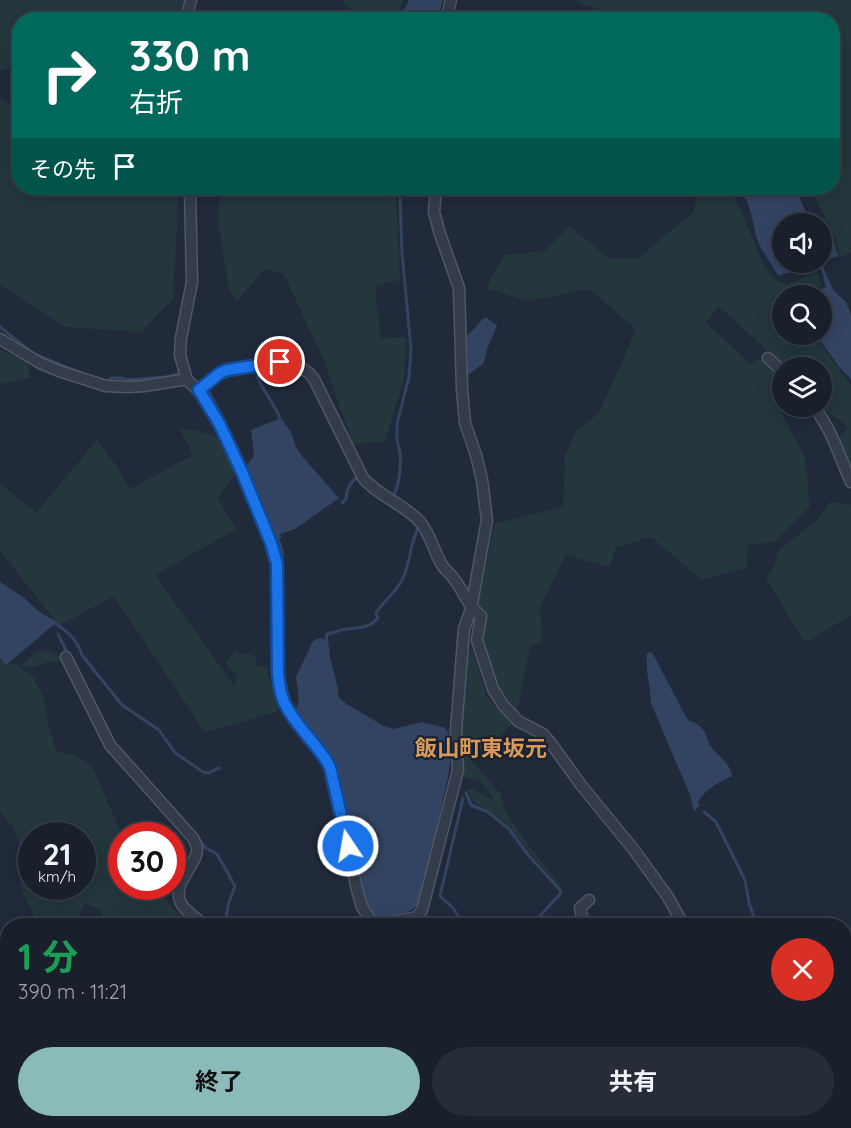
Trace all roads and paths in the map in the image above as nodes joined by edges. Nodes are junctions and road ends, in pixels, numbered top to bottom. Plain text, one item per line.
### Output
1 (190, 195) edge
2 (435, 195) edge
3 (0, 339) edge
4 (768, 358) dead end
5 (772, 362) edge
6 (186, 380) junction
7 (199, 390) junction
8 (822, 417) edge
9 (851, 482) edge
10 (471, 609) junction
11 (66, 657) dead end
12 (589, 900) dead end
13 (417, 917) joint
14 (196, 918) edge
15 (370, 918) edge
16 (412, 918) edge
17 (582, 918) edge
18 (680, 918) edge

1 - 6 street
2 - 10 street
3 - 6 street
4 - 5 street
6 - 7 street
7 - 10 street
7 - 15 street
8 - 9 street
10 - 13 street
10 - 18 street
11 - 14 street
12 - 17 street
13 - 16 street

